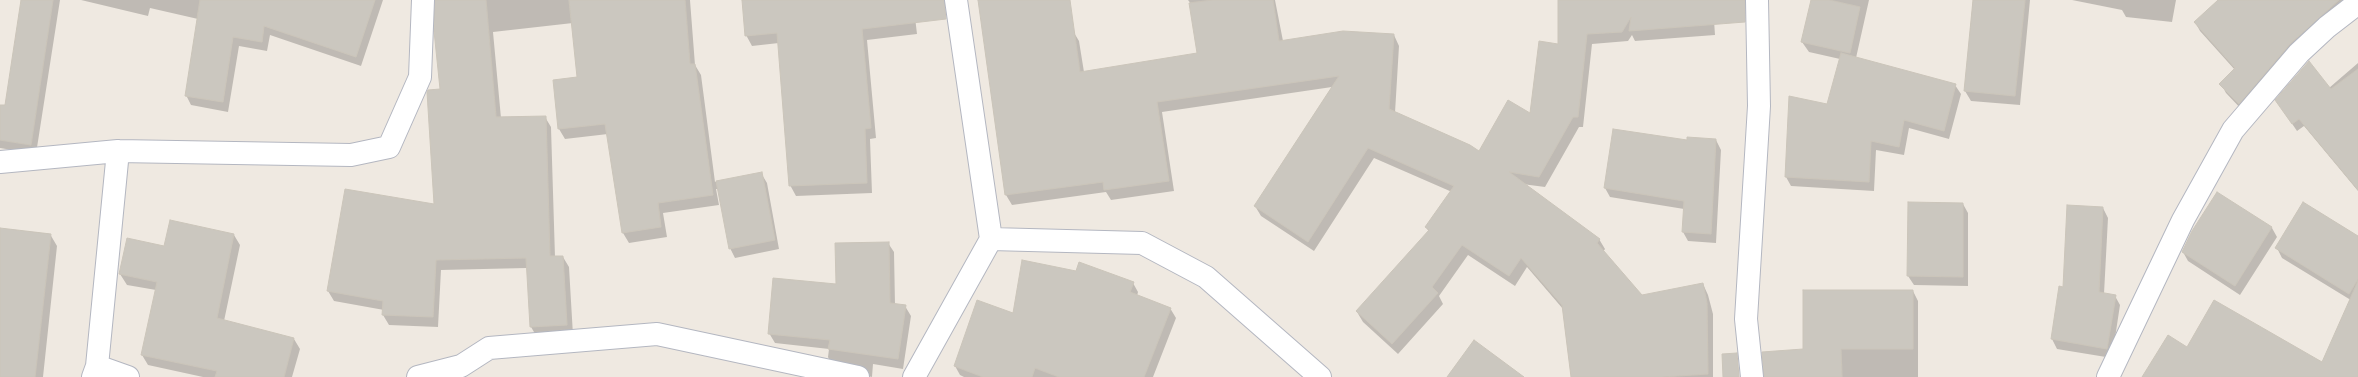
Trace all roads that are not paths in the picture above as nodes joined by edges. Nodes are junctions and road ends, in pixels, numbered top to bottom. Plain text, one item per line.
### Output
1 (423, 0) edge
2 (956, 0) edge
3 (1757, 0) edge
4 (2358, 3) edge
5 (118, 151) junction
6 (0, 162) edge
7 (991, 239) junction
8 (95, 372) edge
9 (128, 377) edge
10 (418, 377) edge
11 (858, 377) edge
12 (914, 377) edge
13 (1320, 377) edge
14 (1752, 377) edge
15 (2108, 377) edge

1 - 5 street
2 - 7 street
3 - 14 street
4 - 15 street
5 - 6 street
5 - 8 street
7 - 12 street
7 - 13 street
8 - 9 street
10 - 11 street

